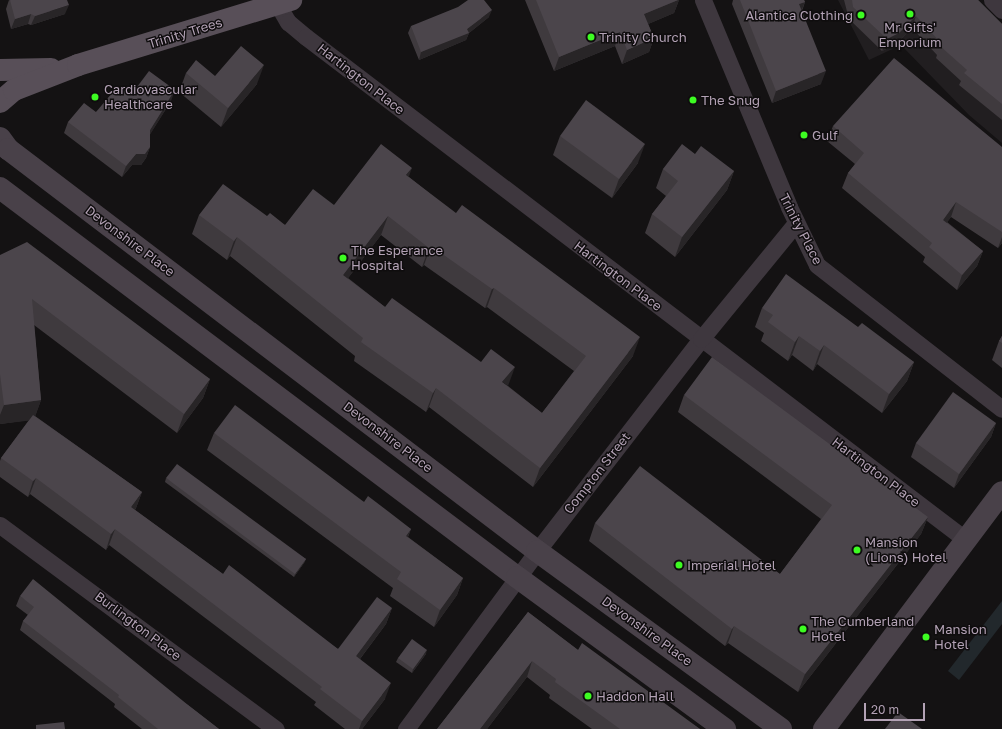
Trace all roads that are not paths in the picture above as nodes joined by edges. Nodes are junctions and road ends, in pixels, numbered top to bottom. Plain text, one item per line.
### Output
1 (703, 0) edge
2 (992, 0) edge
3 (284, 2) edge
4 (1002, 10) edge
5 (78, 65) junction
6 (0, 70) edge
7 (0, 102) edge
8 (0, 138) edge
9 (0, 188) edge
10 (796, 223) junction
11 (701, 339) junction
12 (1002, 409) edge
13 (1002, 492) edge
14 (0, 525) edge
15 (966, 540) junction
16 (537, 551) junction
17 (518, 577) junction
18 (276, 729) edge
19 (406, 729) edge
20 (725, 729) edge
21 (781, 729) edge
22 (824, 729) edge

1 - 10 street, Trinity Place
2 - 4 street
3 - 5 main road, Trinity Trees
3 - 11 street, Hartington Place
5 - 6 main road, Trinity Trees
5 - 7 main road, Trinity Trees
8 - 16 main road, Devonshire Place
9 - 17 main road
10 - 11 street, Compton Street
10 - 12 street, Trinity Place
11 - 15 street, Hartington Place
11 - 16 street, Compton Street
13 - 15 main road
14 - 18 street, Burlington Place
15 - 22 main road
16 - 17 street, Compton Street
16 - 21 main road, Devonshire Place
17 - 19 street, Compton Street
17 - 20 main road

